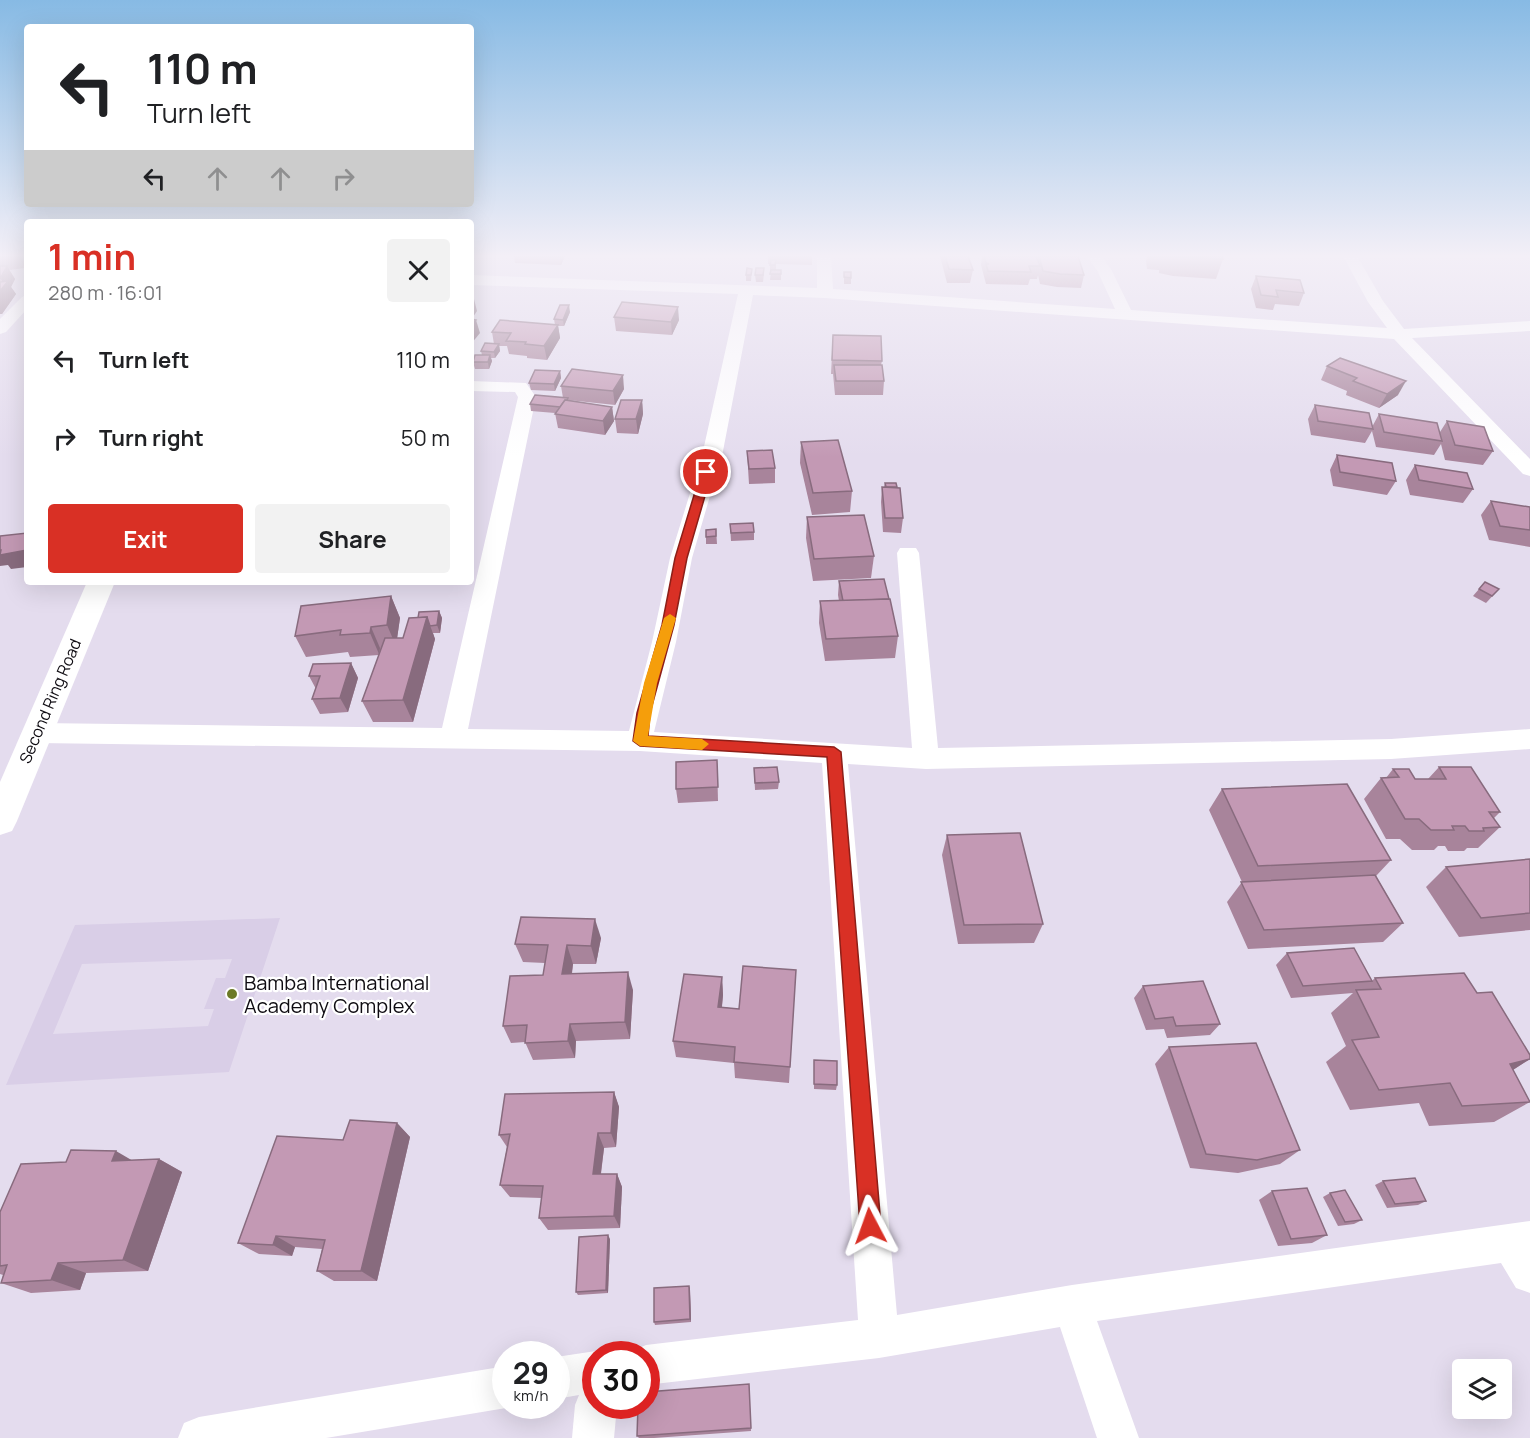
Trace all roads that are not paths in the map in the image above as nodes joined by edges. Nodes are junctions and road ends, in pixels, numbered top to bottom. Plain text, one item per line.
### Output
1 (740, 323) edge
2 (1250, 323) edge
3 (1391, 323) edge
4 (1530, 326) edge
5 (1399, 334) junction
6 (474, 386) edge
7 (1530, 470) edge
8 (908, 553) dead end
9 (100, 585) edge
10 (38, 733) junction
11 (453, 737) junction
12 (1530, 739) edge
13 (640, 741) junction
14 (834, 752) junction
15 (926, 759) junction
16 (0, 820) edge
17 (1523, 1252) edge
18 (1072, 1305) junction
19 (879, 1338) junction
20 (660, 1363) edge
21 (492, 1389) edge
22 (595, 1419) edge
23 (199, 1438) edge
24 (593, 1438) edge
25 (1118, 1438) edge

1 - 13 street
2 - 5 street
3 - 5 street
4 - 5 street
5 - 7 street
6 - 11 street
8 - 15 street
9 - 10 street, Second Ring Road
10 - 11 street
10 - 16 street, Second Ring Road
11 - 13 street
12 - 15 street
13 - 14 street
14 - 15 street
14 - 19 street
17 - 18 street
18 - 19 street
18 - 25 street
19 - 20 street
21 - 23 street
22 - 24 street

